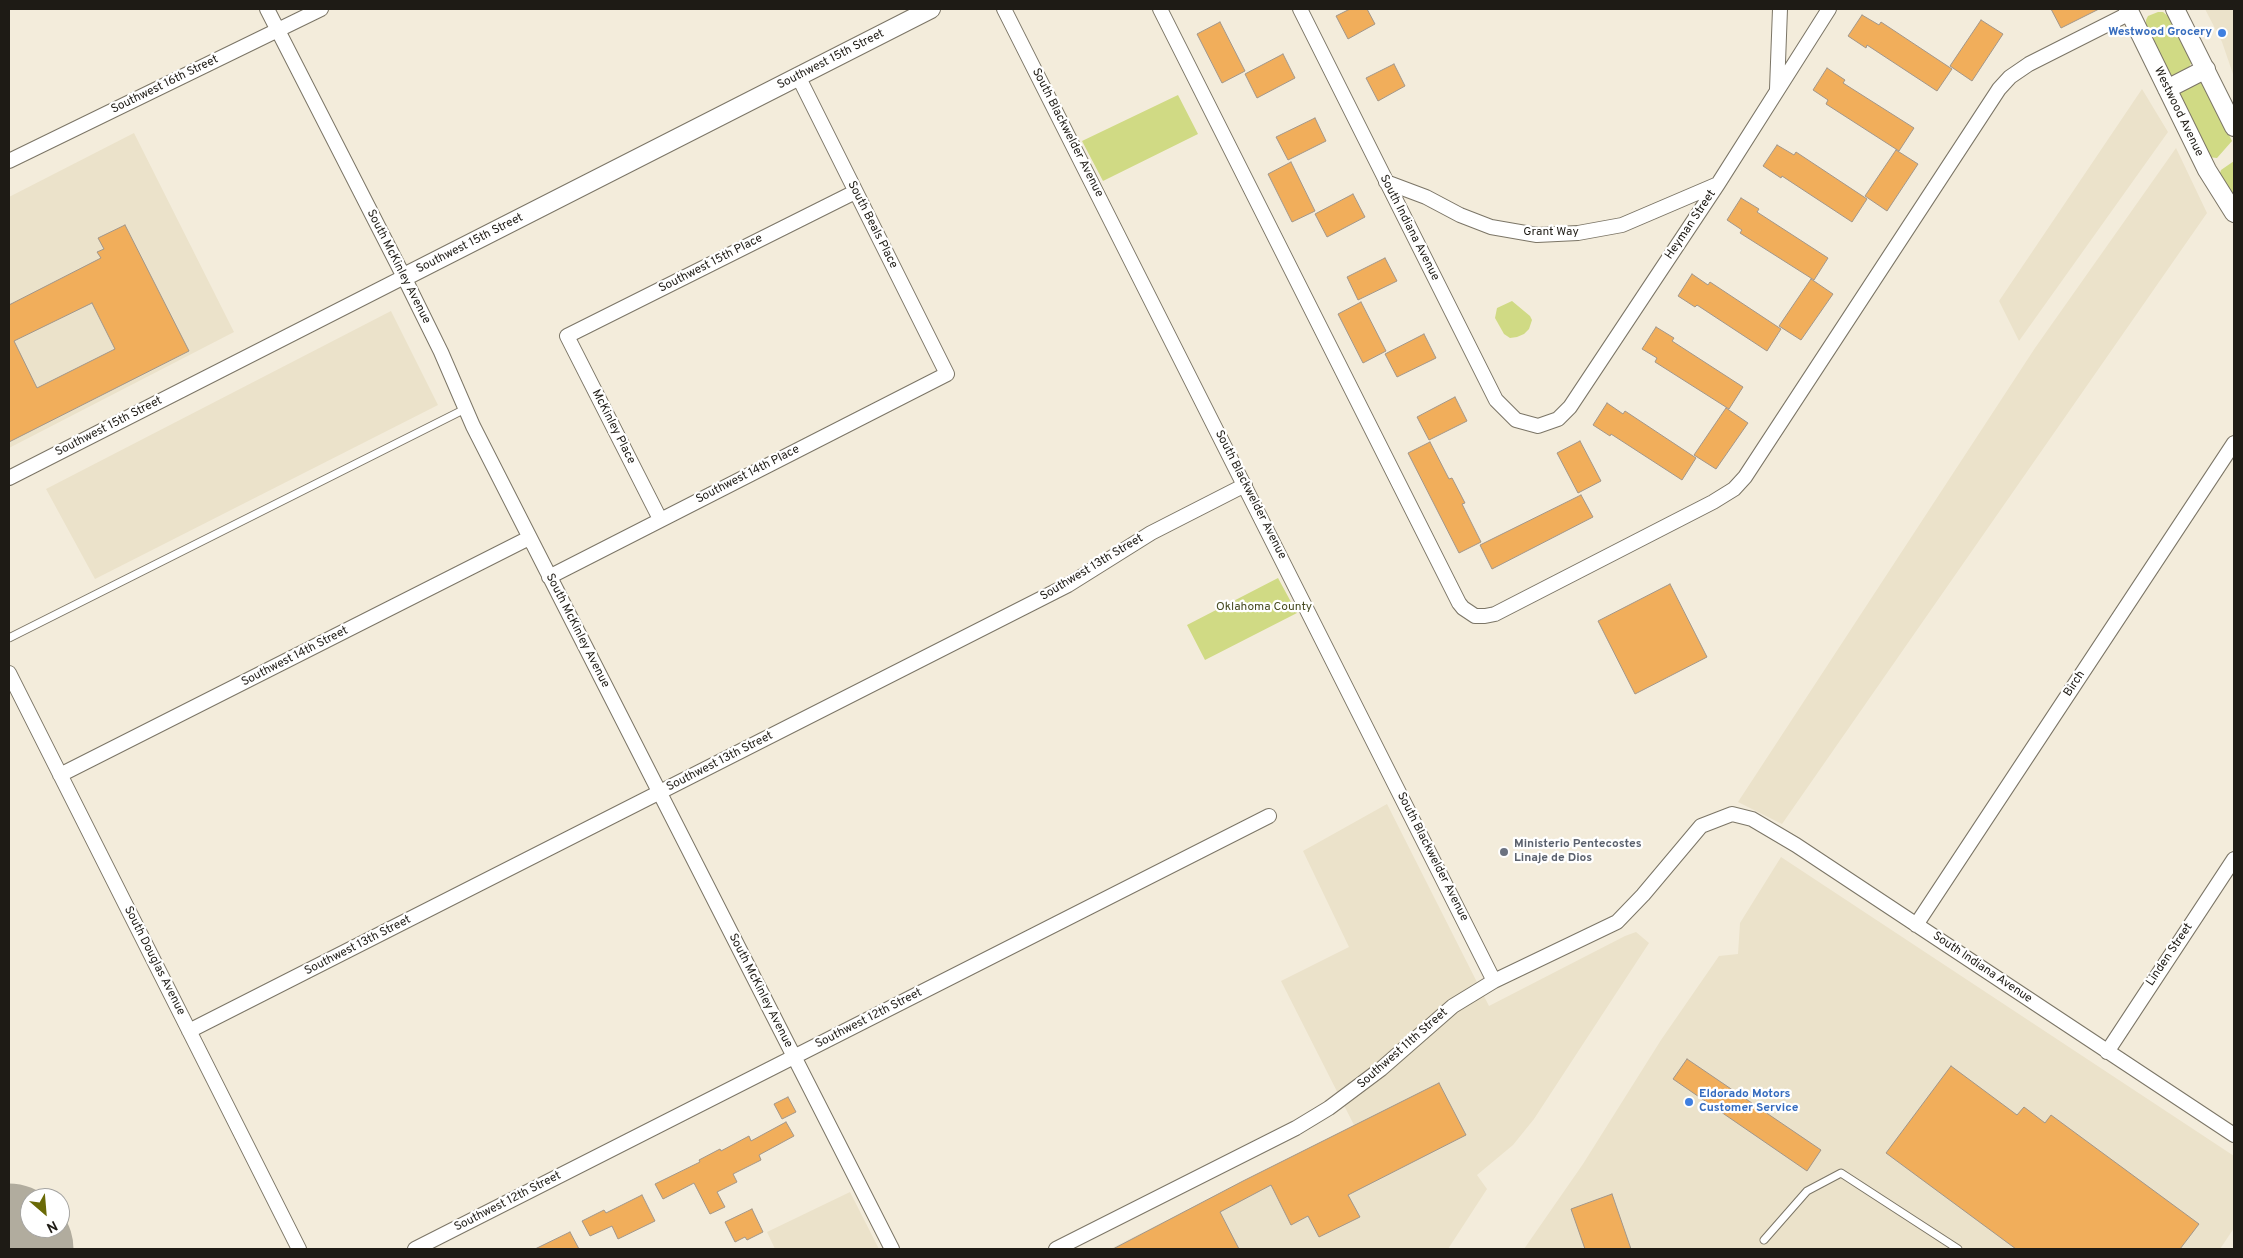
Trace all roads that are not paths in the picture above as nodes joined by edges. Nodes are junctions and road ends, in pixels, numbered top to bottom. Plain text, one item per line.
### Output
1 (267, 9) edge
2 (321, 9) edge
3 (931, 9) edge
4 (1004, 9) edge
5 (1160, 9) edge
6 (1300, 9) edge
7 (1780, 9) edge
8 (1829, 9) edge
9 (2175, 9) edge
10 (2132, 10) edge
11 (278, 30) junction
12 (2206, 69) junction
13 (798, 76) junction
14 (1776, 89) junction
15 (2167, 89) junction
16 (2234, 127) edge
17 (9, 161) edge
18 (1386, 182) junction
19 (1718, 184) junction
20 (855, 192) junction
21 (2234, 213) edge
22 (404, 277) junction
23 (567, 336) joint
24 (947, 374) joint
25 (465, 409) junction
26 (1538, 426) joint
27 (2234, 444) edge
28 (9, 478) edge
29 (1245, 485) junction
30 (660, 519) junction
31 (529, 538) junction
32 (549, 577) junction
33 (9, 638) edge
34 (9, 674) edge
35 (60, 775) junction
36 (660, 793) junction
37 (1270, 816) dead end
38 (1724, 816) joint
39 (2234, 859) edge
40 (1916, 925) junction
41 (1494, 981) junction
42 (189, 1032) junction
43 (2106, 1052) junction
44 (793, 1057) junction
45 (2234, 1135) edge
46 (1764, 1240) dead end
47 (300, 1249) edge
48 (415, 1249) edge
49 (892, 1249) edge
50 (1056, 1249) edge
51 (1958, 1249) edge

1 - 11 street, South McKinley Avenue
2 - 11 street, Southwest 16th Street
3 - 13 street, Southwest 15th Street
4 - 29 street, South Blackwelder Avenue
5 - 10 street
6 - 18 street, South Indiana Avenue
7 - 14 street
8 - 14 street, Heyman Street
9 - 12 street
10 - 15 street, Westwood Avenue
11 - 17 street, Southwest 16th Street
11 - 22 street, South McKinley Avenue
12 - 15 street
12 - 16 street
13 - 20 street, South Beals Place
13 - 22 street, Southwest 15th Street
14 - 19 street, Heyman Street
15 - 21 street, Westwood Avenue
18 - 19 street, Grant Way
18 - 26 street, South Indiana Avenue
19 - 26 street, Heyman Street
20 - 23 street, Southwest 15th Place
20 - 24 street, South Beals Place
22 - 25 street, South McKinley Avenue
22 - 28 street, Southwest 15th Street
23 - 30 street, McKinley Place
24 - 30 street, Southwest 14th Place
25 - 31 street, South McKinley Avenue
25 - 33 lane
27 - 40 street, Birch
29 - 36 street, Southwest 13th Street
29 - 41 street, South Blackwelder Avenue
30 - 32 street, Southwest 14th Place
31 - 32 street, South McKinley Avenue
31 - 35 street, Southwest 14th Street
32 - 36 street, South McKinley Avenue
34 - 35 street, South Douglas Avenue
35 - 42 street, South Douglas Avenue
36 - 42 street, Southwest 13th Street
36 - 44 street, South McKinley Avenue
37 - 44 street, Southwest 12th Street
38 - 40 street, South Indiana Avenue
38 - 41 street, Southwest 11th Street
39 - 43 street, Linden Street
40 - 43 street, South Indiana Avenue
41 - 50 street, Southwest 11th Street
42 - 47 street, South Douglas Avenue
43 - 45 street, South Indiana Avenue
44 - 48 street, Southwest 12th Street
44 - 49 street, South McKinley Avenue
46 - 51 lane

